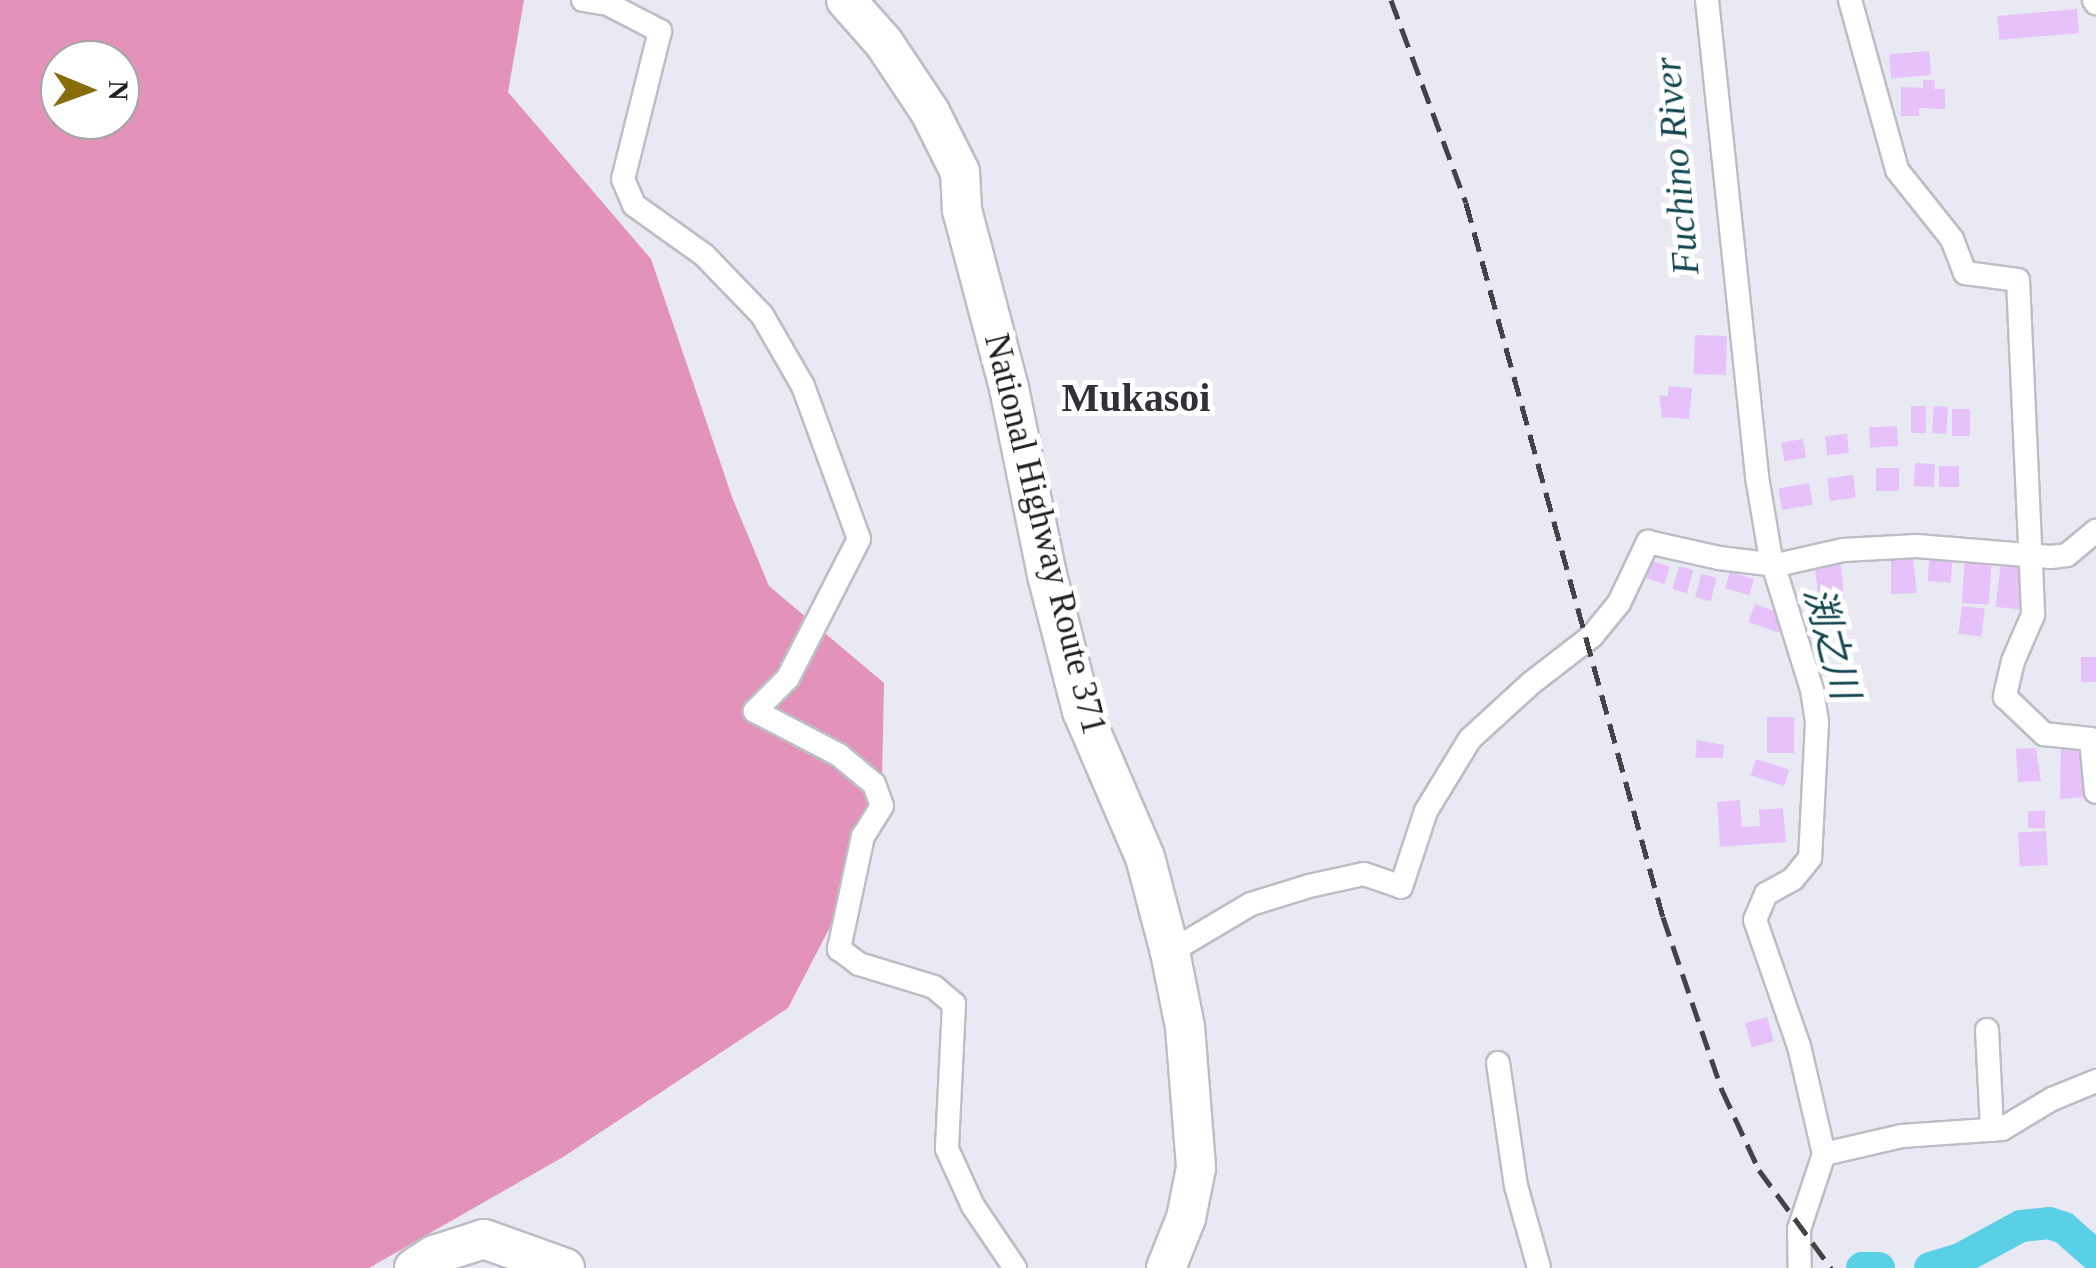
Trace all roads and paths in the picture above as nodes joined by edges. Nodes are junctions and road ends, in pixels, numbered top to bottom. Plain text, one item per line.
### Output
1 (583, 0) edge
2 (846, 0) edge
3 (1707, 0) edge
4 (1850, 0) edge
5 (2096, 531) edge
6 (2031, 557) junction
7 (1777, 565) junction
8 (2096, 792) edge
9 (1170, 952) junction
10 (1987, 1030) dead end
11 (1498, 1063) dead end
12 (2096, 1081) edge
13 (1992, 1130) junction
14 (1824, 1154) junction
15 (414, 1268) edge
16 (565, 1268) edge
17 (1015, 1268) edge
18 (1166, 1268) edge
19 (1539, 1268) edge
20 (1800, 1268) edge

1 - 17 street
2 - 9 highway, National Highway Route 371
3 - 7 street
4 - 6 street
5 - 6 street
6 - 7 street
6 - 8 street
7 - 9 street
7 - 14 street
9 - 18 highway, National Highway Route 371
10 - 13 street
11 - 19 street
12 - 13 street
13 - 14 street
14 - 20 street
15 - 16 highway

